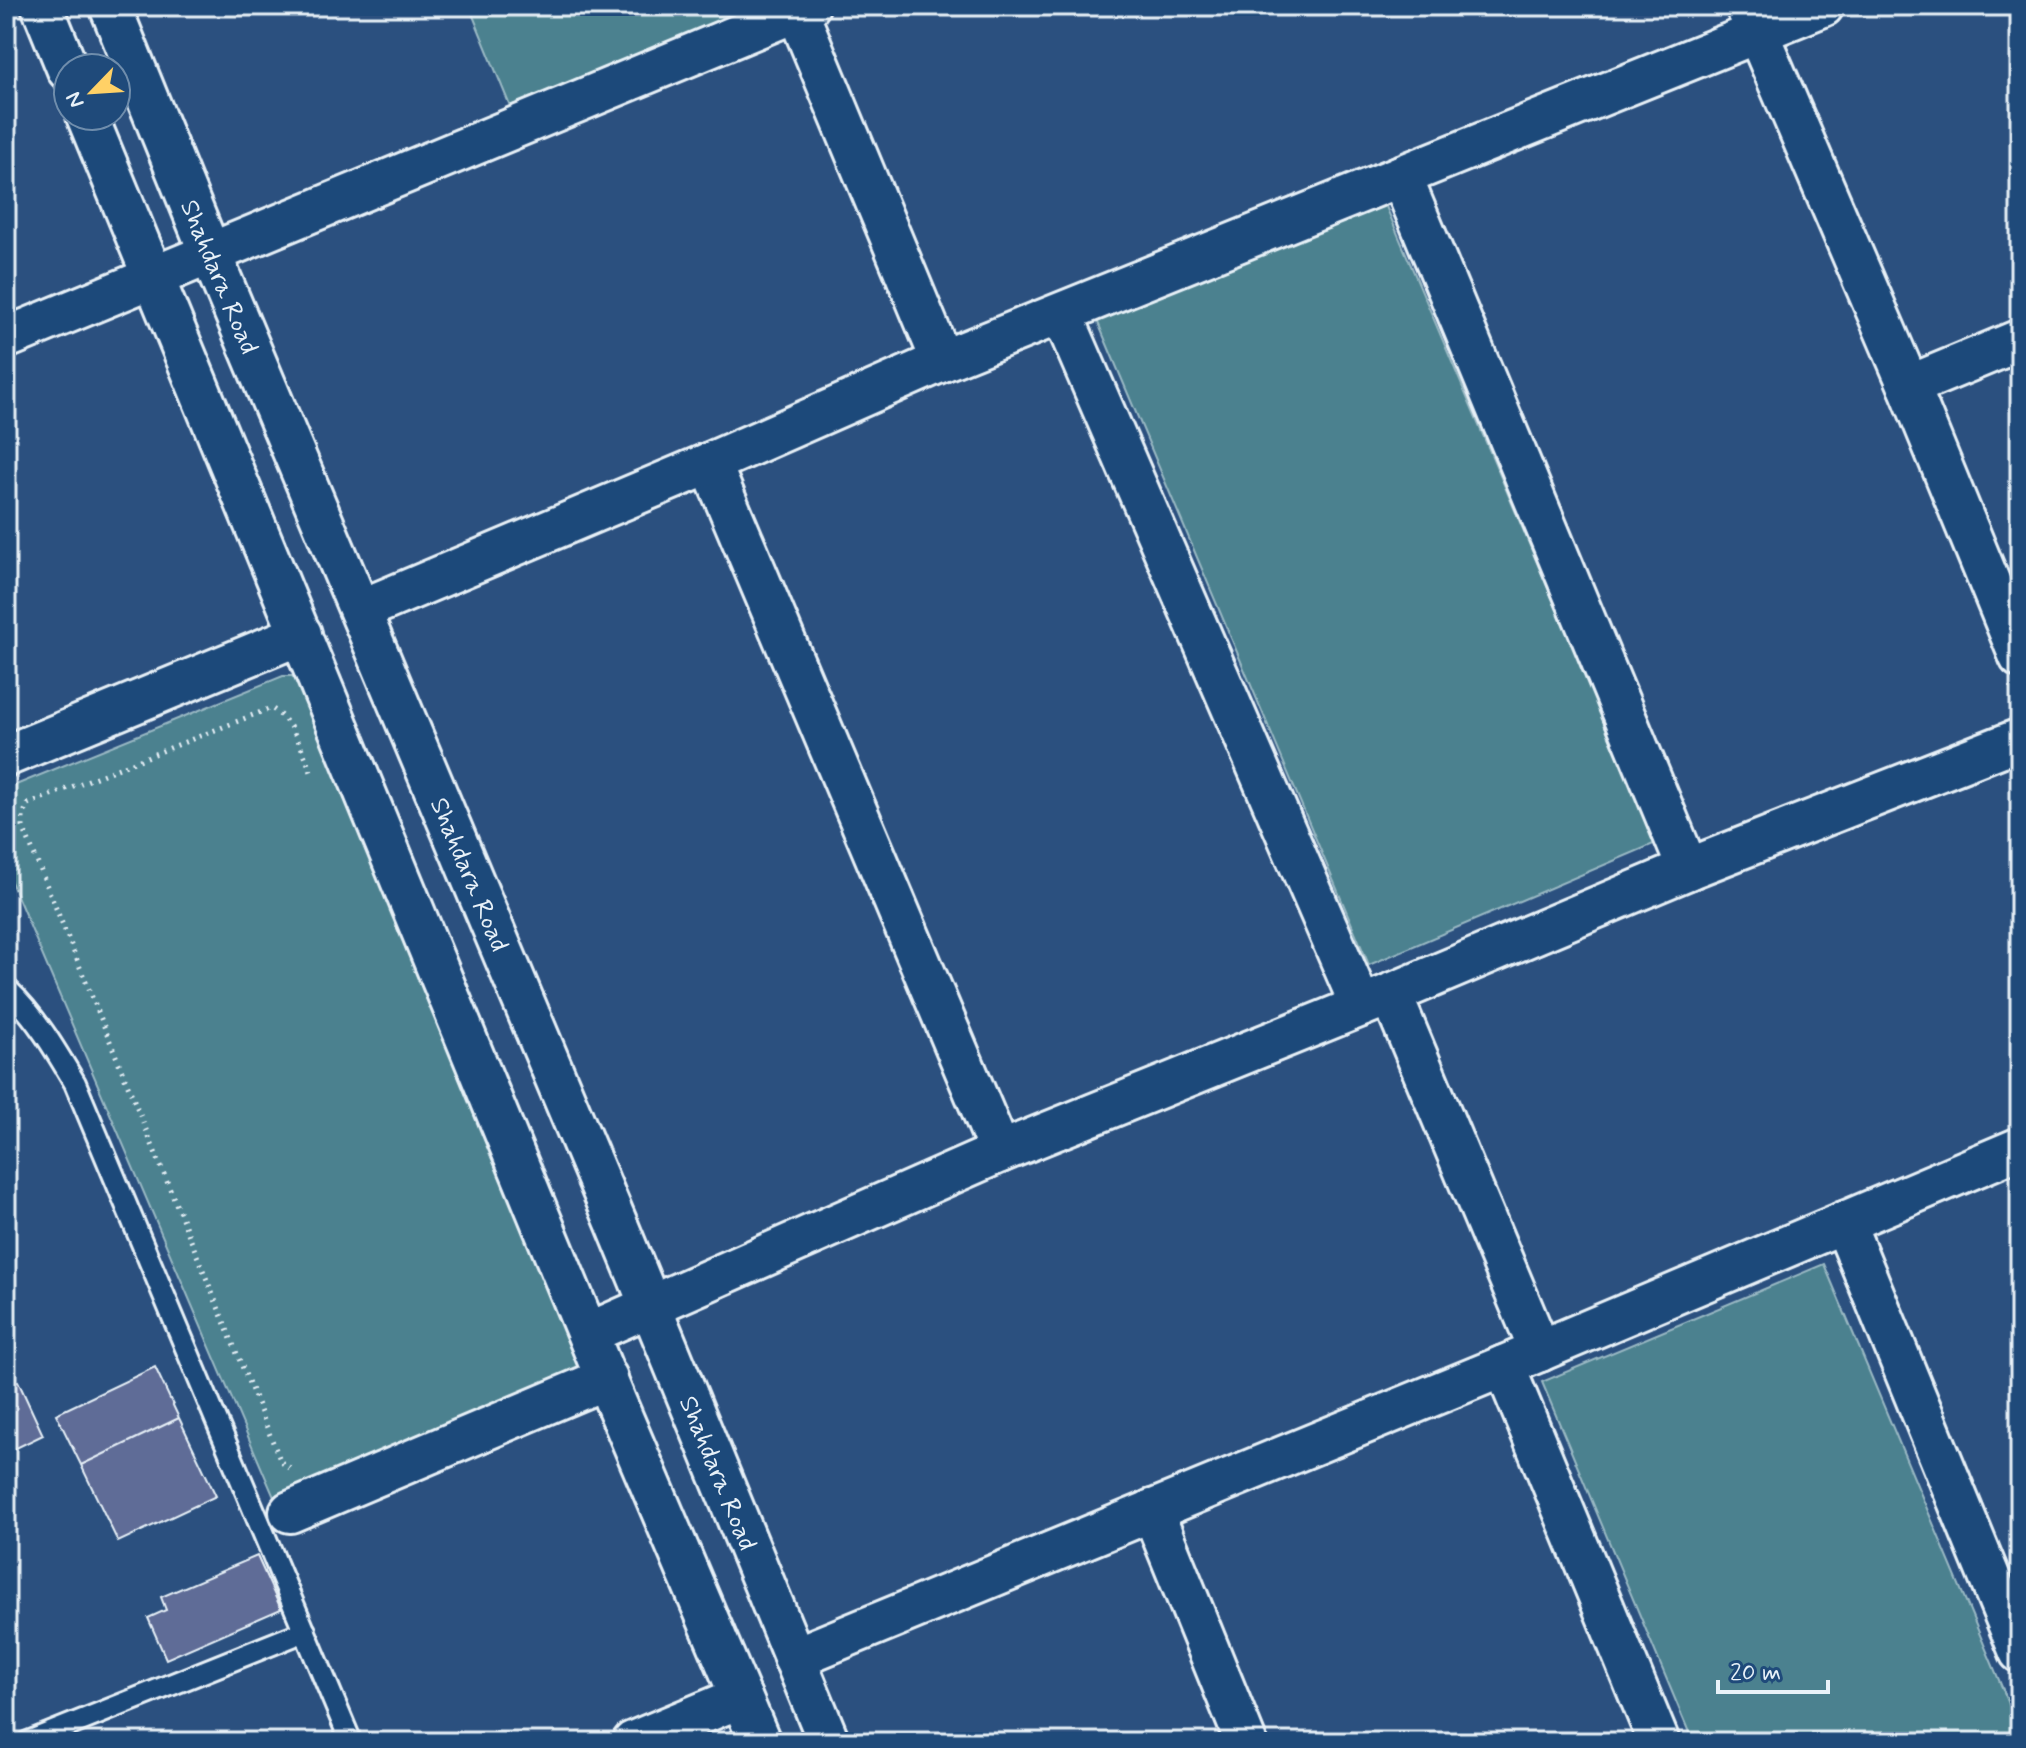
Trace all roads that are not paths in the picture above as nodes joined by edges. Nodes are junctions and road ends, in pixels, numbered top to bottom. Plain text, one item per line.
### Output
1 (42, 6) edge
2 (110, 6) edge
3 (1823, 6) edge
4 (800, 8) edge
5 (1751, 20) edge
6 (61, 52) edge
7 (94, 132) edge
8 (1401, 176) junction
9 (210, 253) junction
10 (153, 277) junction
11 (1062, 314) junction
12 (6, 338) edge
13 (2020, 340) edge
14 (942, 361) junction
15 (1909, 386) junction
16 (710, 463) junction
17 (361, 610) junction
18 (301, 634) junction
19 (2020, 657) edge
20 (2020, 739) edge
21 (6, 756) edge
22 (1688, 869) junction
23 (6, 988) edge
24 (1376, 1000) junction
25 (2020, 1148) edge
26 (1000, 1152) junction
27 (1844, 1222) junction
28 (651, 1308) junction
29 (589, 1333) junction
30 (1522, 1358) junction
31 (607, 1378) junction
32 (1152, 1510) junction
33 (290, 1512) dead end
34 (305, 1631) junction
35 (2020, 1652) edge
36 (794, 1658) junction
37 (741, 1697) junction
38 (28, 1742) edge
39 (351, 1742) edge
40 (633, 1742) edge
41 (760, 1742) edge
42 (829, 1742) edge
43 (1246, 1742) edge
44 (1659, 1742) edge

1 - 6 street
2 - 9 street, Shahdara Road
3 - 5 street
4 - 9 street
4 - 14 street
5 - 8 street
5 - 15 street
7 - 10 street
8 - 11 street
8 - 22 street
9 - 10 street
9 - 17 street, Shahdara Road
10 - 12 street
10 - 18 street
11 - 14 street
11 - 24 street
13 - 15 street
14 - 16 street
15 - 19 street
16 - 17 street
16 - 26 street
17 - 28 street, Shahdara Road
18 - 21 street
18 - 29 street
20 - 22 street
22 - 24 street
23 - 34 lane
24 - 26 street
24 - 30 street
25 - 27 street
26 - 28 street
27 - 30 street
27 - 35 street
28 - 29 street
28 - 36 street, Shahdara Road
29 - 31 street
30 - 32 street
30 - 44 street
31 - 33 street
31 - 37 street
32 - 36 street
32 - 43 street
34 - 38 lane
34 - 39 lane
36 - 42 street, Shahdara Road
37 - 40 street
37 - 41 street

